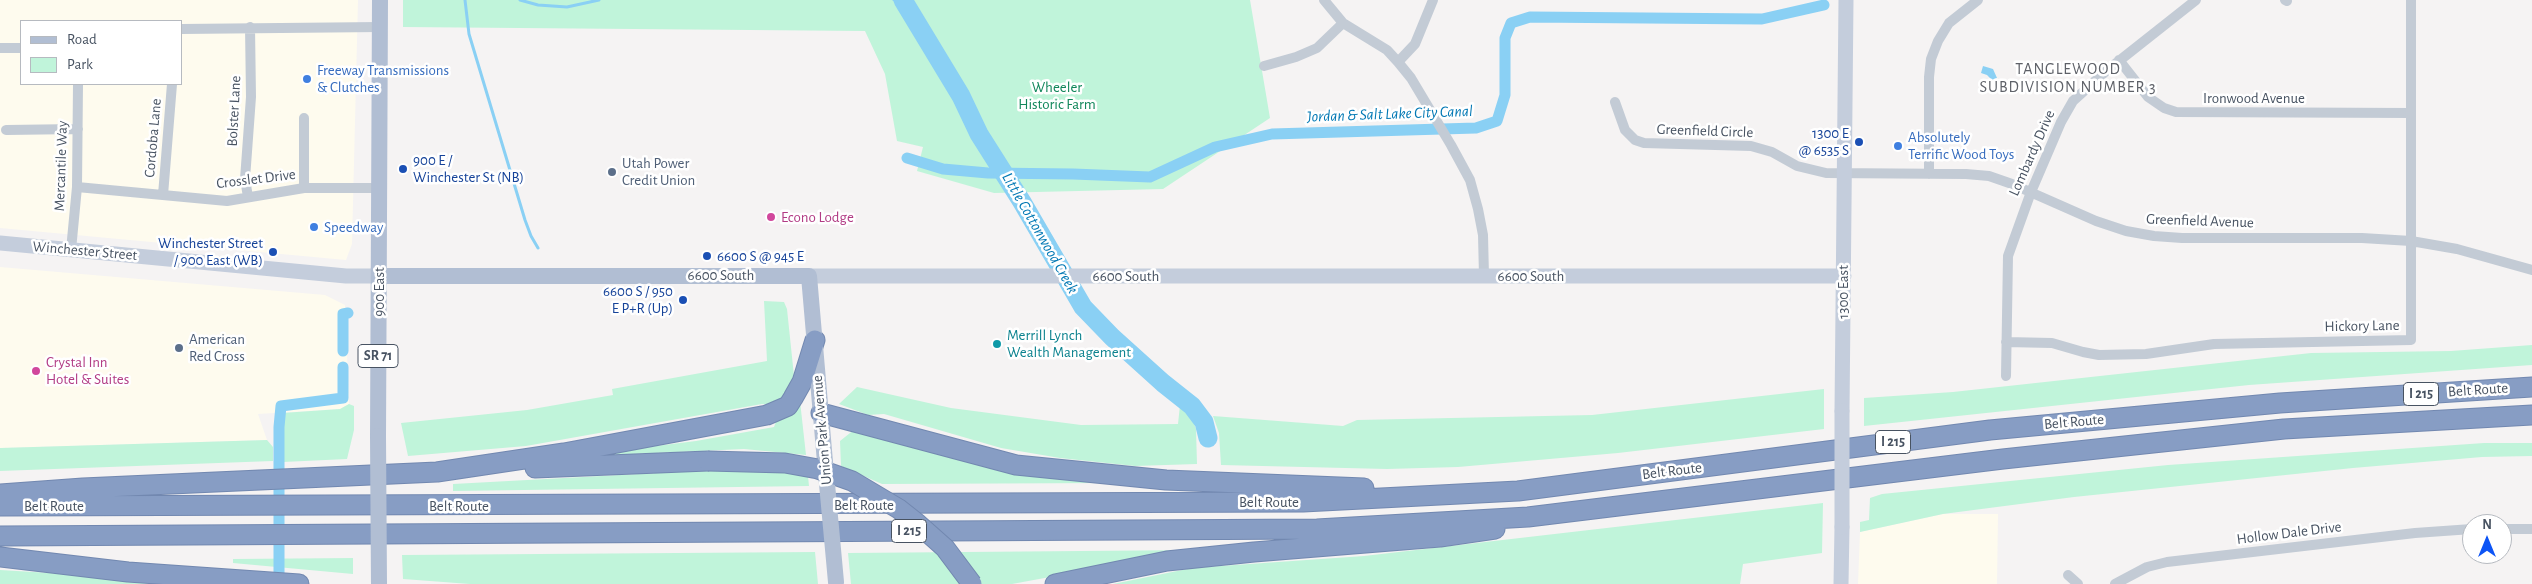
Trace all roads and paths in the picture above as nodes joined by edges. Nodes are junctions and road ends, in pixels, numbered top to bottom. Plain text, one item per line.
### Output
1 (380, 0) edge
2 (1324, 0) edge
3 (1433, 0) edge
4 (1846, 0) edge
5 (1978, 0) edge
6 (2196, 0) edge
7 (2411, 0) edge
8 (1343, 23) junction
9 (250, 27) junction
10 (380, 27) junction
11 (182, 29) edge
12 (0, 48) edge
13 (20, 48) edge
14 (2119, 60) junction
15 (1398, 62) junction
16 (1264, 66) dead end
17 (78, 85) edge
18 (172, 85) edge
19 (1614, 102) dead end
20 (2411, 113) junction
21 (304, 118) dead end
22 (78, 129) junction
23 (6, 130) dead end
24 (1844, 174) junction
25 (1930, 174) junction
26 (77, 187) junction
27 (304, 188) junction
28 (379, 188) junction
29 (2031, 192) junction
30 (163, 195) junction
31 (248, 197) junction
32 (2411, 241) junction
33 (0, 243) edge
34 (71, 250) junction
35 (2532, 270) edge
36 (379, 276) junction
37 (809, 276) junction
38 (1484, 276) junction
39 (1844, 276) junction
40 (815, 340) junction
41 (2006, 342) junction
42 (2006, 376) dead end
43 (2532, 387) edge
44 (821, 413) junction
45 (2532, 416) edge
46 (437, 472) junction
47 (1816, 482) junction
48 (1478, 493) junction
49 (0, 494) edge
50 (0, 506) edge
51 (2512, 529) edge
52 (2532, 529) edge
53 (2462, 530) edge
54 (0, 536) edge
55 (0, 557) edge
56 (2068, 575) dead end
57 (836, 583) edge
58 (299, 584) edge
59 (378, 584) edge
60 (972, 584) edge
61 (1055, 584) edge
62 (1841, 584) edge
63 (2078, 584) edge
64 (2114, 584) edge

1 - 10 main road, 900 East / SR 71
2 - 8 street
3 - 15 street
4 - 24 main road, 1300 East
5 - 25 street
6 - 14 street, Lombardy Drive
7 - 20 street, Hickory Lane
8 - 15 street
8 - 16 street
9 - 10 street
9 - 11 street
9 - 31 street, Bolster Lane
10 - 28 main road, 900 East / SR 71
12 - 13 street
14 - 20 street, Ironwood Avenue
14 - 29 street, Lombardy Drive
15 - 38 street
17 - 22 street, Mercantile Way
18 - 30 street, Cordoba Lane
19 - 24 street, Greenfield Circle
20 - 32 street, Hickory Lane
21 - 27 street
22 - 23 street
22 - 26 street, Mercantile Way
24 - 25 street, Greenfield Avenue
24 - 39 main road, 1300 East
25 - 29 street, Greenfield Avenue
26 - 30 street, Crosslet Drive
26 - 34 street, Mercantile Way
27 - 28 street, Crosslet Drive
27 - 31 street, Crosslet Drive
28 - 36 main road, 900 East / SR 71
29 - 32 street, Greenfield Avenue
29 - 41 street, Lombardy Drive
30 - 31 street, Crosslet Drive
32 - 35 street, Greenfield Avenue
32 - 41 street, Hickory Lane
33 - 34 main road, Winchester Street
34 - 36 main road, Winchester Street
36 - 37 main road, 6600 South
36 - 59 main road, 900 East / SR 71, bridge
37 - 38 main road, 6600 South
37 - 40 main road, Union Park Avenue
38 - 39 main road, 6600 South
39 - 62 main road, 1300 East, bridge
40 - 44 main road, Union Park Avenue
40 - 46 highway
41 - 42 street, Lombardy Drive
43 - 48 highway, Belt Route / I 215
44 - 48 highway
44 - 57 main road, Union Park Avenue, bridge
45 - 47 highway, Belt Route / I 215
46 - 49 highway
46 - 60 highway, bridge
47 - 54 highway, Belt Route / I 215
47 - 61 highway
48 - 50 highway, Belt Route / I 215
51 - 52 street
53 - 64 street, Hollow Dale Drive
55 - 58 highway
56 - 63 street

